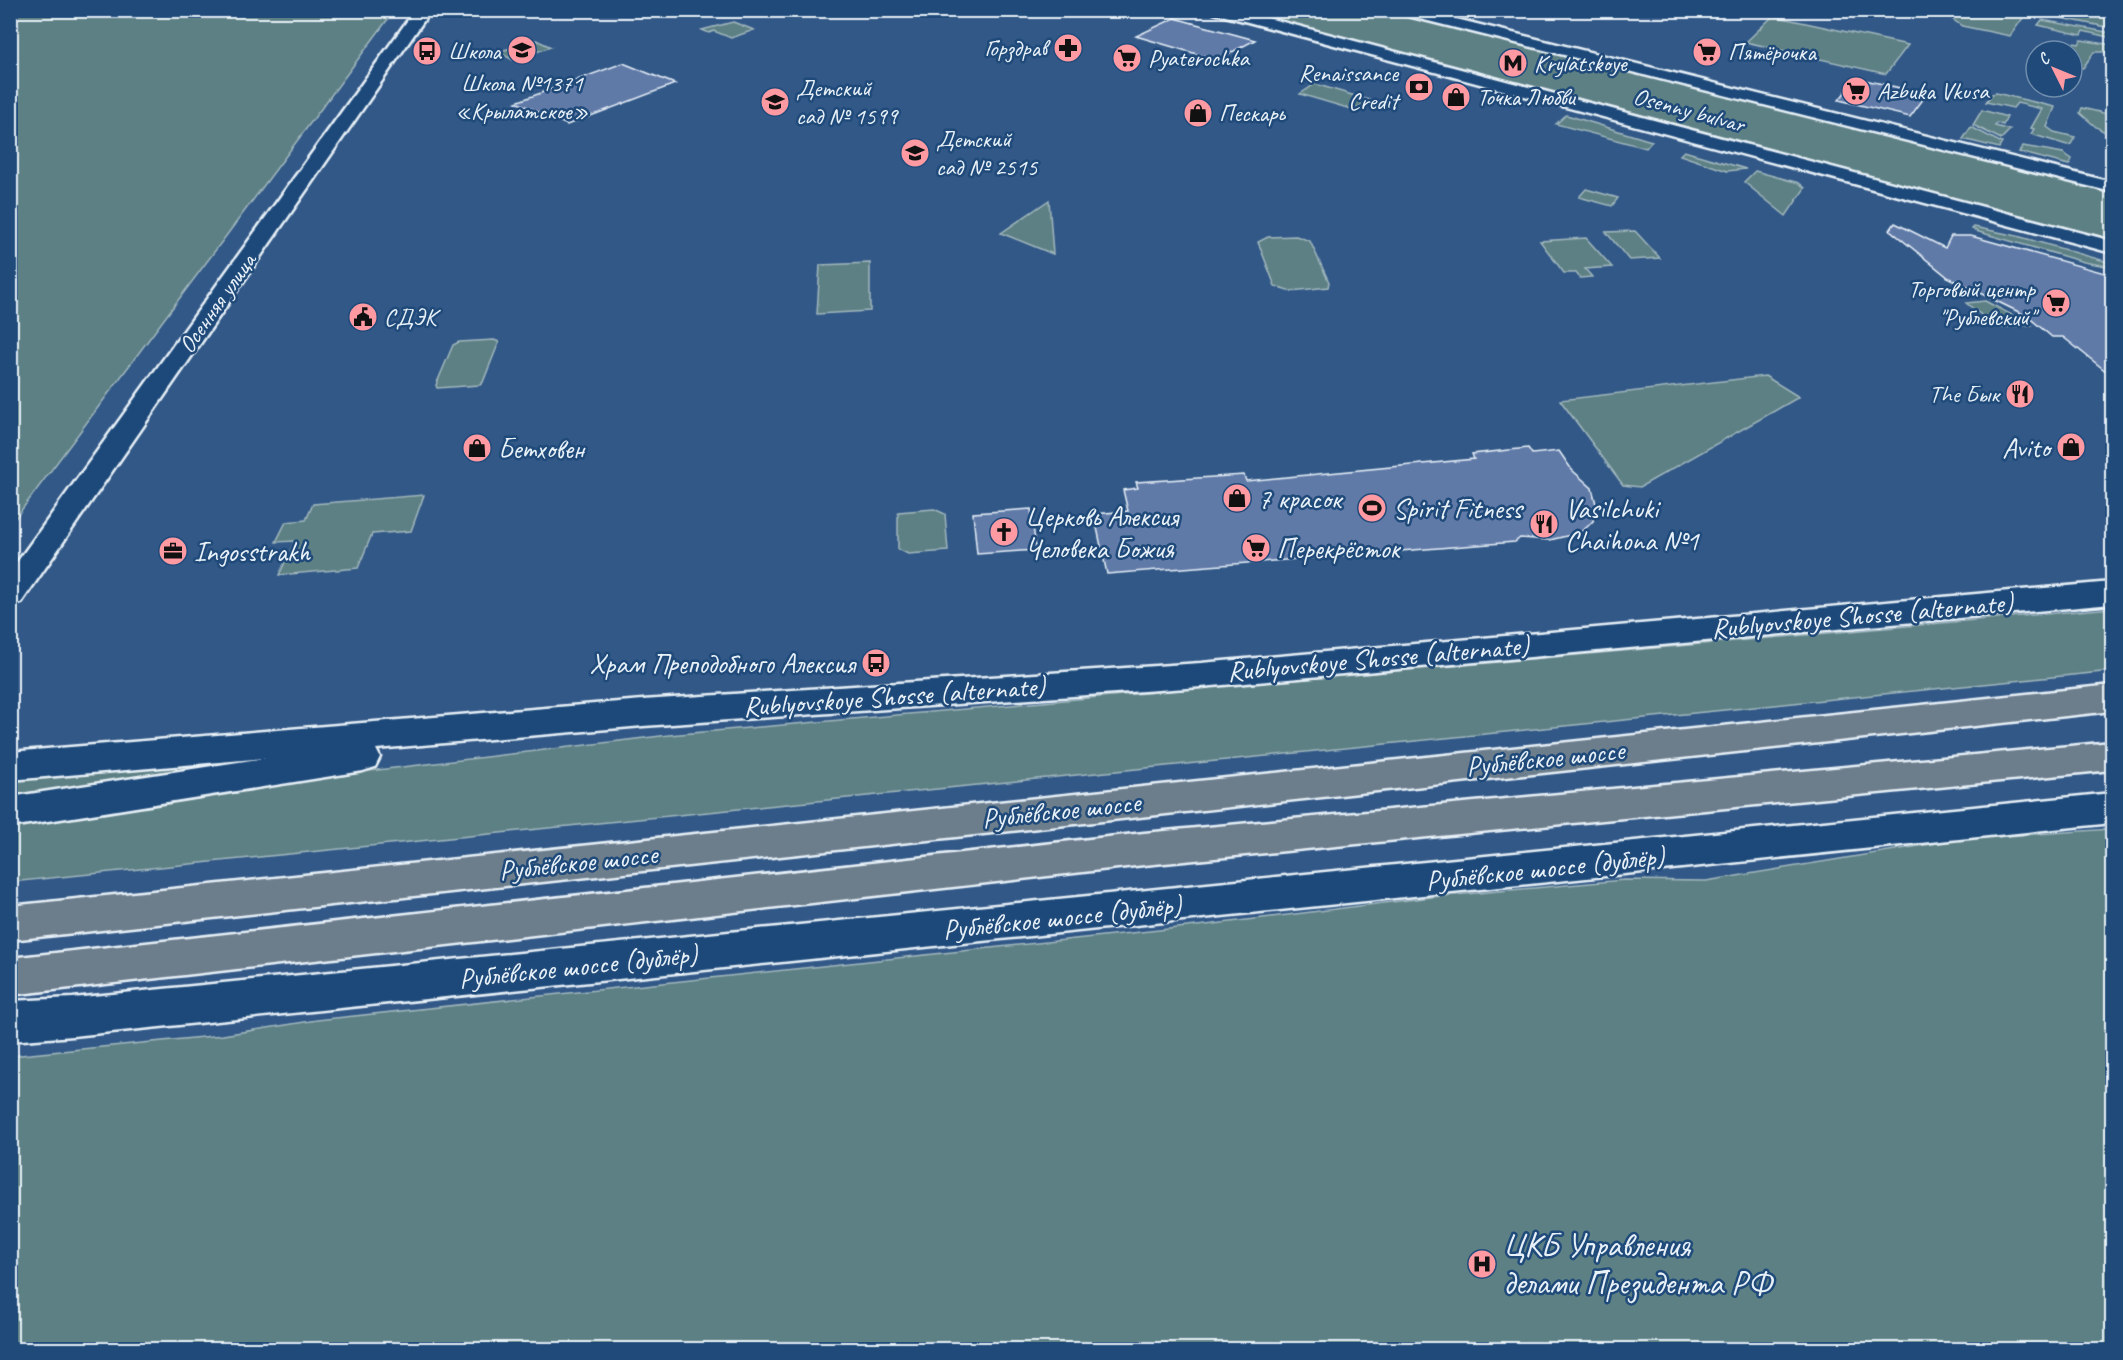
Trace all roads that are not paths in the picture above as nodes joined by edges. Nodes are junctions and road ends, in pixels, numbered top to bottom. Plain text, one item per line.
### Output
1 (423, 10) edge
2 (1219, 10) edge
3 (1401, 10) edge
4 (2112, 187) edge
5 (2112, 247) edge
6 (2112, 593) edge
7 (10, 595) edge
8 (2112, 698) edge
9 (643, 713) junction
10 (2112, 756) edge
11 (10, 766) edge
12 (2112, 808) edge
13 (10, 812) edge
14 (10, 923) edge
15 (10, 977) edge
16 (10, 1021) edge

1 - 7 main road, Осенняя улица
2 - 5 street, Osenny bulvar
3 - 4 street, Osenny bulvar
6 - 9 main road, Rublyovskoye Shosse (alternate)
8 - 14 main road, Рублёвское шоссе
9 - 11 main road
9 - 13 main road
10 - 15 main road, Рублёвское шоссе
12 - 16 main road, Рублёвское шоссе (дублёр)

